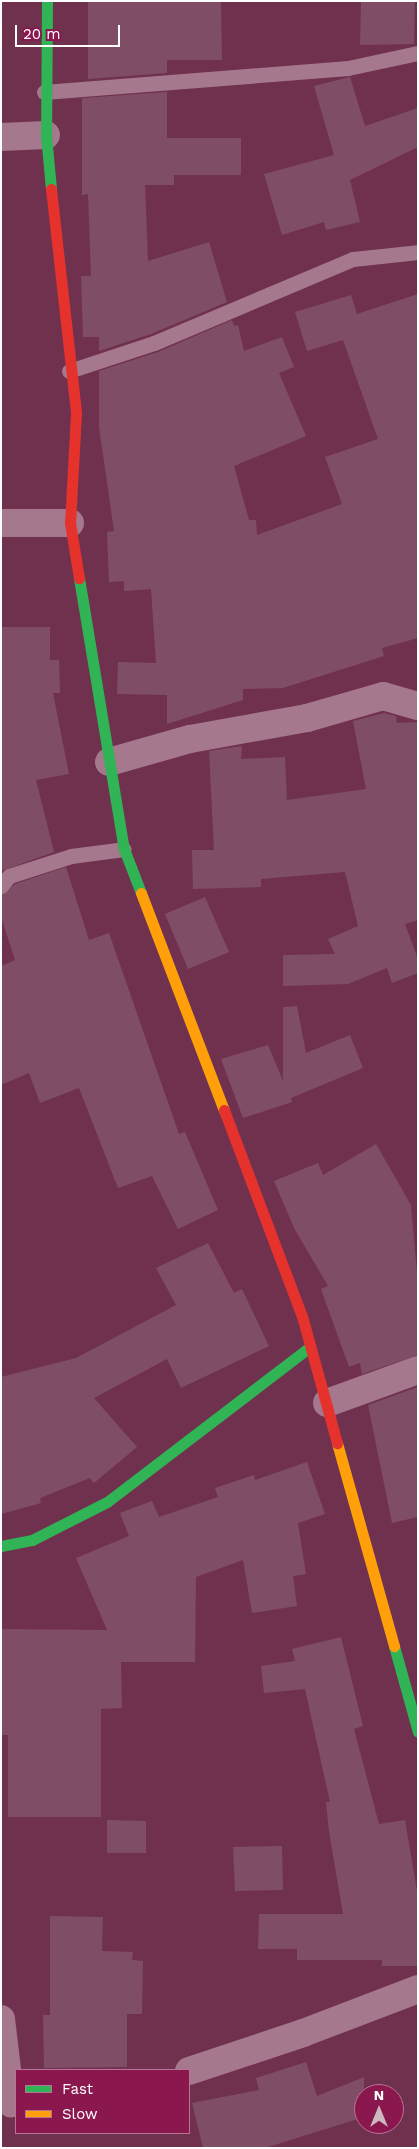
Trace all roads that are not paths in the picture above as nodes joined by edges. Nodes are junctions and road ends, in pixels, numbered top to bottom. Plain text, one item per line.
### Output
1 (47, 1) edge
2 (418, 53) edge
3 (44, 92) junction
4 (46, 135) junction
5 (1, 137) edge
6 (418, 252) edge
7 (68, 372) junction
8 (70, 522) junction
9 (1, 523) edge
10 (418, 706) edge
11 (109, 762) junction
12 (124, 849) junction
13 (1, 886) edge
14 (310, 1347) junction
15 (418, 1370) edge
16 (327, 1403) junction
17 (1, 1546) edge
18 (418, 1732) edge
19 (418, 1989) edge
20 (1, 2019) edge
21 (190, 2071) edge
22 (10, 2102) edge

1 - 3 street
2 - 3 lane
3 - 4 street
4 - 5 street
4 - 7 street
6 - 7 lane
7 - 8 street
8 - 9 street
8 - 11 street
10 - 11 street
11 - 12 street
12 - 13 lane
12 - 14 street
14 - 16 street
14 - 17 street
15 - 16 street
16 - 18 street
19 - 21 street
20 - 22 street

